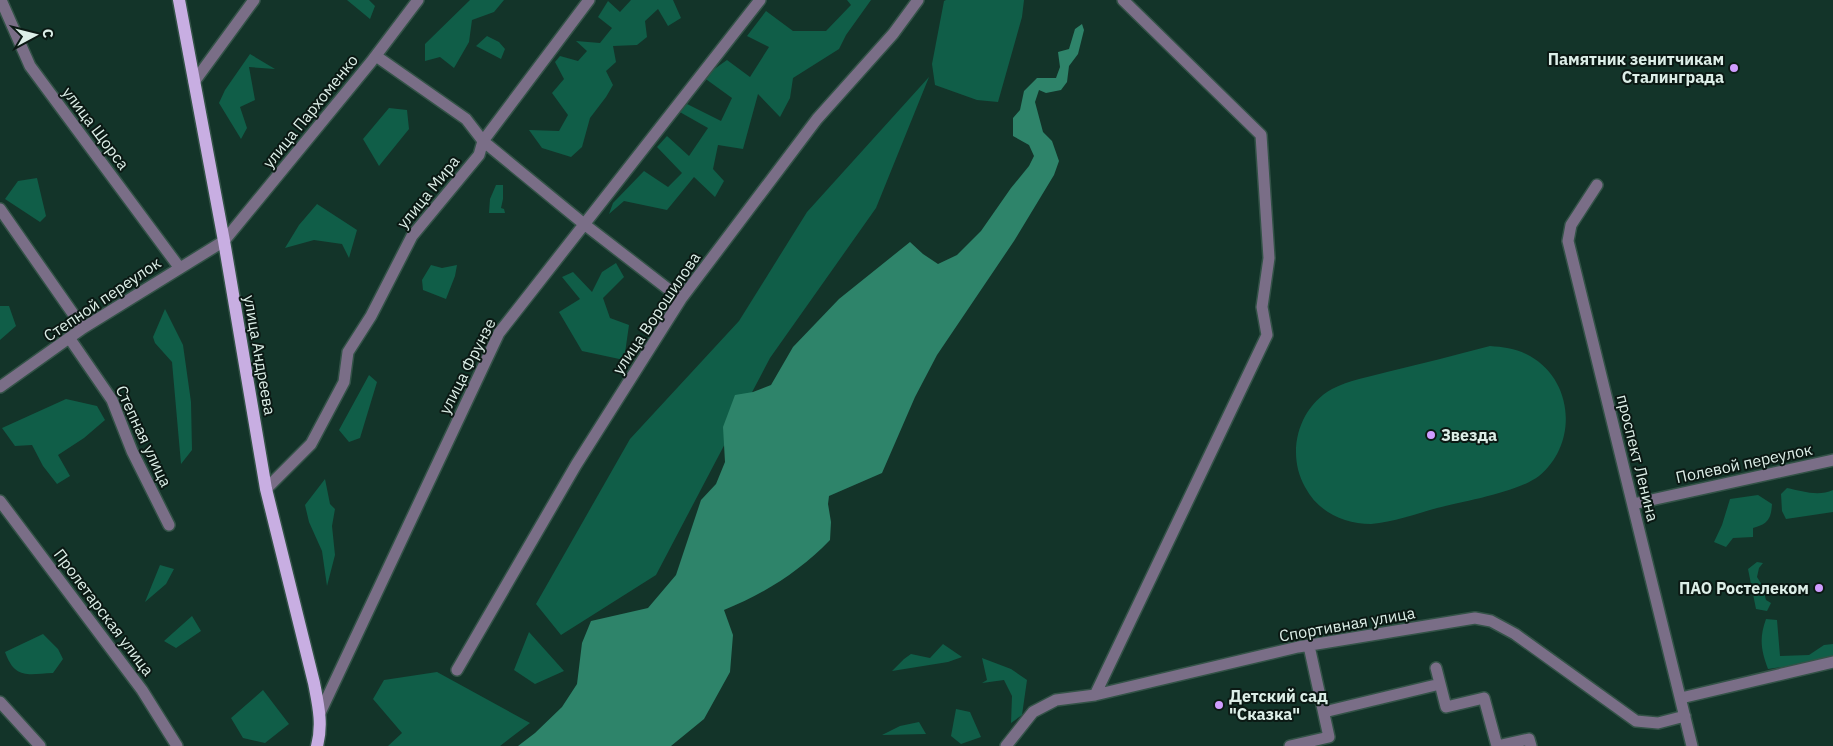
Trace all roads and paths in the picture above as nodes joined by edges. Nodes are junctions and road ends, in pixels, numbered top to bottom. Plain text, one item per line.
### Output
1 (1, 0) edge
2 (179, 0) edge
3 (254, 0) edge
4 (418, 0) edge
5 (588, 0) edge
6 (760, 0) edge
7 (918, 0) edge
8 (1123, 0) edge
9 (376, 56) junction
10 (194, 82) junction
11 (483, 141) junction
12 (1597, 185) dead end
13 (0, 209) edge
14 (584, 224) junction
15 (224, 241) junction
16 (179, 267) junction
17 (681, 299) junction
18 (83, 328) junction
19 (70, 339) junction
20 (0, 387) edge
21 (1833, 460) edge
22 (266, 489) junction
23 (0, 501) edge
24 (1633, 504) junction
25 (169, 525) dead end
26 (1309, 646) junction
27 (1833, 662) edge
28 (1436, 668) dead end
29 (457, 670) dead end
30 (1440, 684) junction
31 (1095, 695) junction
32 (1681, 698) junction
33 (0, 702) edge
34 (1324, 712) junction
35 (320, 713) junction
36 (1685, 716) junction
37 (40, 746) edge
38 (177, 746) edge
39 (317, 746) edge
40 (1006, 746) edge
41 (1290, 746) edge
42 (1531, 746) edge
43 (1692, 746) edge

1 - 16 street, улица Щорса
2 - 10 main road, улица Андреева
3 - 10 street
4 - 9 street, улица Пархоменко
5 - 11 street, улица Мира
6 - 14 street, улица Фрунзе
7 - 17 street, улица Ворошилова
8 - 31 street
9 - 11 street
9 - 15 street, улица Пархоменко
10 - 15 main road, улица Андреева
11 - 14 street
11 - 22 street, улица Мира
12 - 24 street, проспект Ленина
13 - 18 street
14 - 17 street
14 - 35 street, улица Фрунзе
15 - 16 street, Степной переулок
15 - 22 main road, улица Андреева
16 - 18 street, Степной переулок
17 - 29 street, улица Ворошилова
18 - 19 street, Степной переулок
19 - 20 street, Степной переулок
19 - 25 street, Степная улица
21 - 24 street, Полевой переулок
22 - 35 main road, улица Андреева
23 - 38 street, Пролетарская улица
24 - 32 street, проспект Ленина
26 - 31 street, Спортивная улица
26 - 34 street
26 - 36 street, Спортивная улица
27 - 32 street
28 - 30 street
30 - 34 street
30 - 42 street
31 - 40 street, Спортивная улица
32 - 36 street, проспект Ленина
33 - 37 street
34 - 41 street
35 - 39 main road, улица Андреева
36 - 43 street, проспект Ленина

